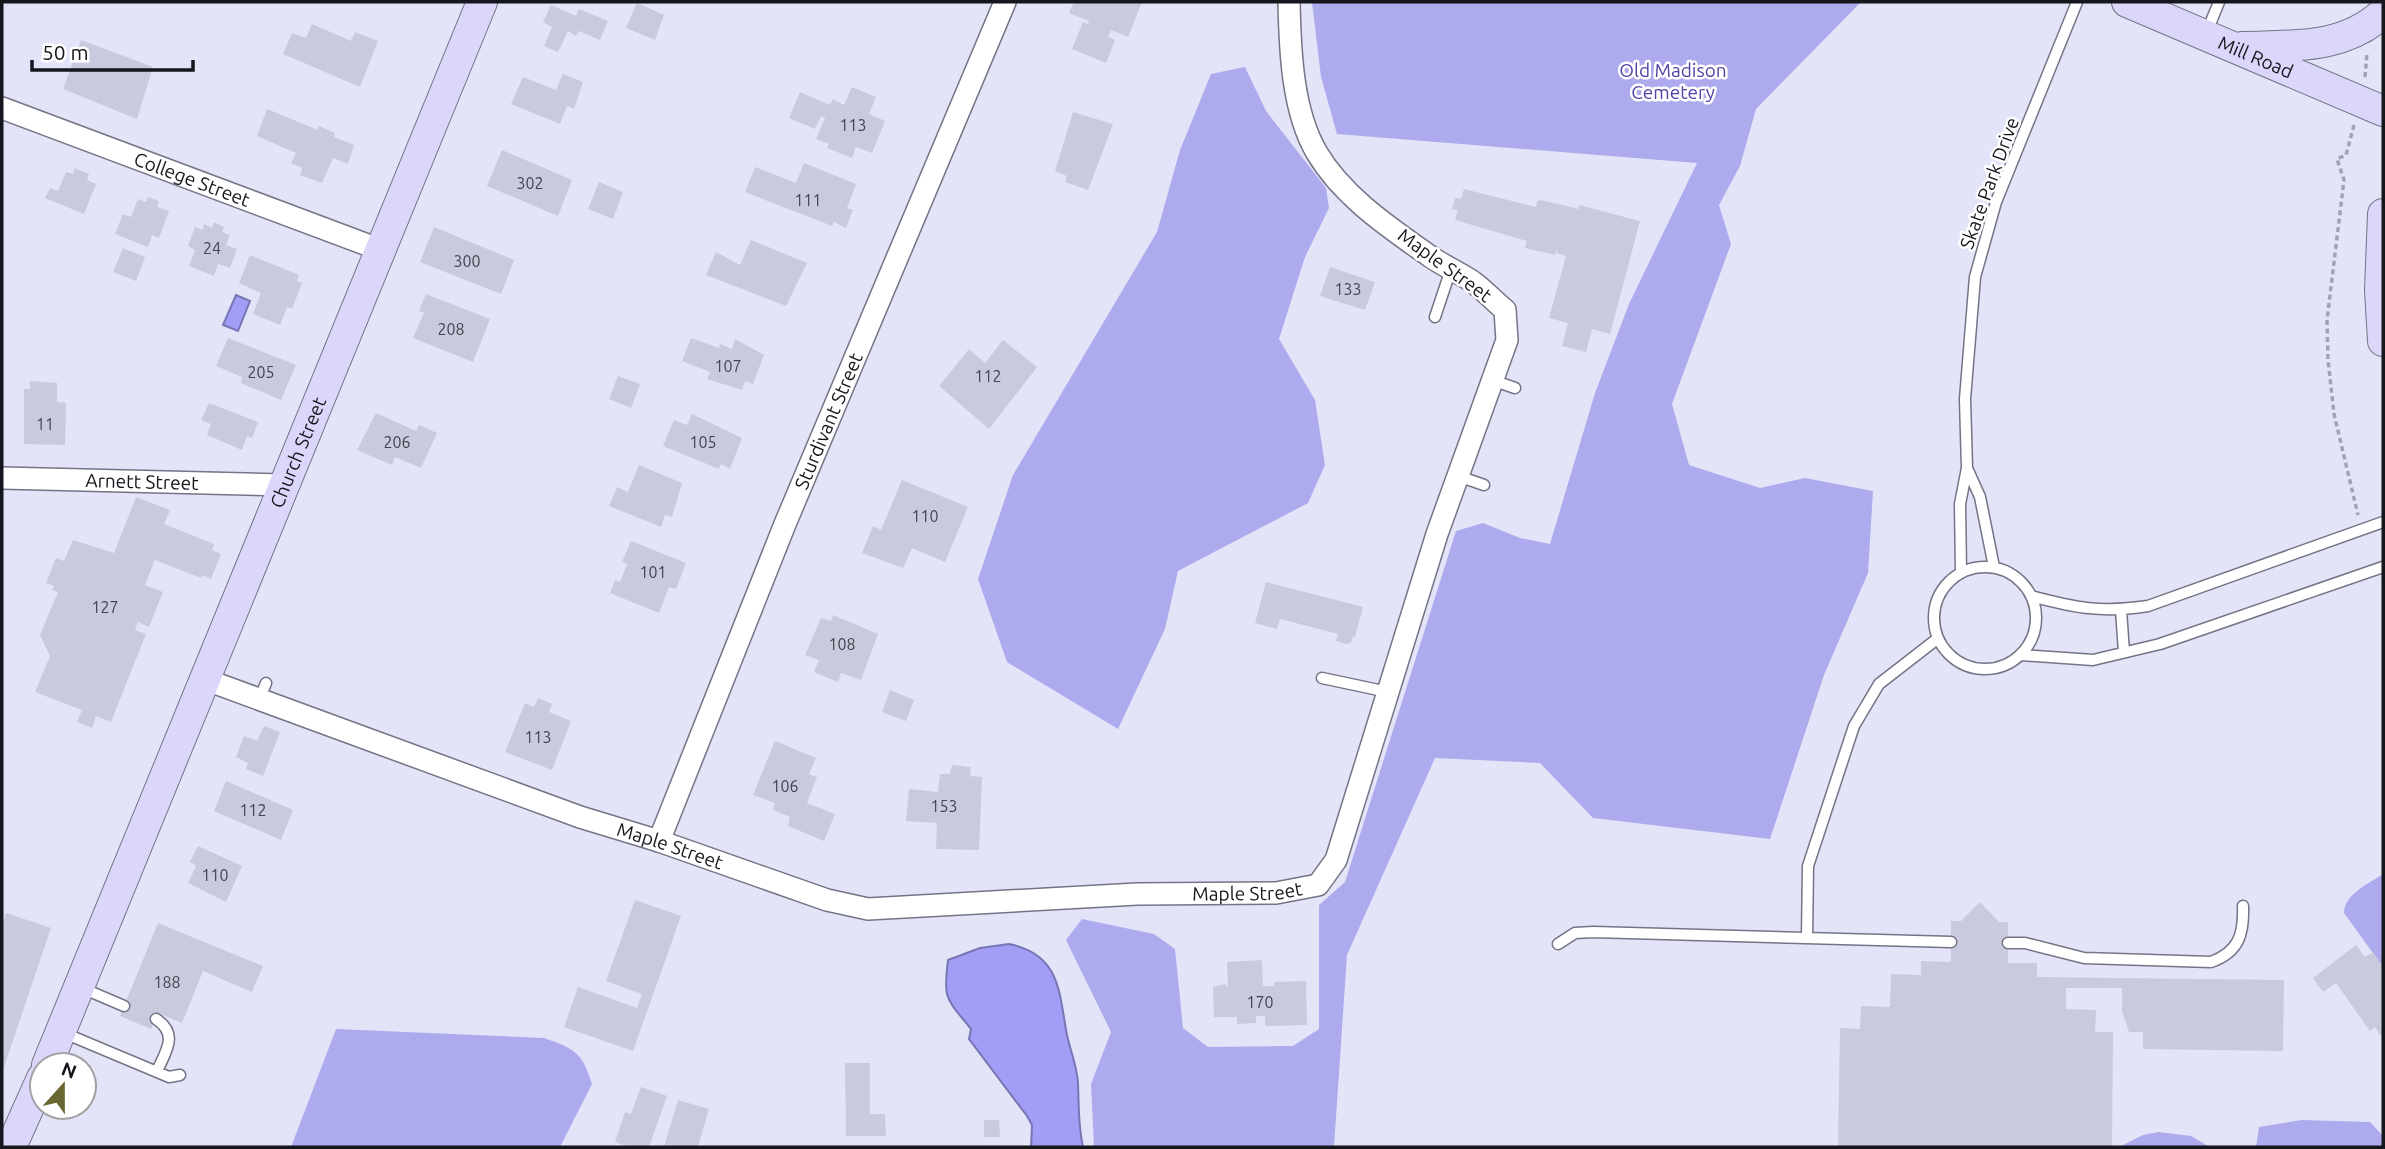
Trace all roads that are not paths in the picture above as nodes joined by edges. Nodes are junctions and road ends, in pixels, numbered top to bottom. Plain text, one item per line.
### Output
1 (482, 2) edge
2 (1005, 2) edge
3 (1289, 2) edge
4 (2077, 2) edge
5 (2127, 2) edge
6 (2219, 2) edge
7 (2383, 13) edge
8 (2218, 42) junction
9 (2372, 106) edge
10 (2, 108) edge
11 (2383, 214) edge
12 (381, 250) junction
13 (1451, 269) junction
14 (1435, 317) dead end
15 (2383, 341) edge
16 (1492, 380) junction
17 (1515, 388) dead end
18 (1967, 468) junction
19 (1458, 476) junction
20 (2, 478) edge
21 (283, 485) junction
22 (1484, 485) dead end
23 (2383, 522) edge
24 (2383, 567) edge
25 (1994, 568) junction
26 (1961, 573) junction
27 (2031, 596) junction
28 (2120, 610) junction
29 (1937, 639) junction
30 (2124, 652) junction
31 (2021, 654) junction
32 (1322, 678) dead end
33 (204, 680) junction
34 (1388, 692) junction
35 (659, 841) junction
36 (2243, 906) dead end
37 (1807, 938) junction
38 (1951, 942) dead end
39 (2008, 943) dead end
40 (1558, 944) dead end
41 (79, 986) junction
42 (124, 1006) dead end
43 (156, 1019) dead end
44 (61, 1032) junction
45 (53, 1051) edge
46 (157, 1071) junction
47 (180, 1075) dead end
48 (28, 1109) edge
49 (11, 1147) edge

1 - 12 street, Church Street
2 - 35 street, Sturdivant Street
3 - 13 street, Maple Street
4 - 18 lane, Skate Park Drive
5 - 8 street, Mill Road
6 - 8 lane
7 - 8 street
8 - 9 street, Mill Road
10 - 12 street, College Street
11 - 15 street
12 - 21 street, Church Street
13 - 14 lane
13 - 16 street, Maple Street
16 - 17 lane
16 - 19 street, Maple Street
18 - 25 lane, Skate Park Drive
18 - 26 lane, Skate Park Drive
19 - 22 lane
19 - 34 street, Maple Street
20 - 21 street, Arnett Street
21 - 33 street, Church Street
23 - 28 lane
24 - 30 lane
25 - 26 lane
25 - 27 lane
26 - 29 lane
27 - 28 lane
27 - 31 lane
28 - 30 lane
29 - 31 lane
29 - 37 lane
30 - 31 lane
32 - 34 lane
33 - 35 street, Maple Street
33 - 41 street, Church Street
34 - 35 street, Maple Street
36 - 39 lane
37 - 38 lane
37 - 40 lane
41 - 42 lane
41 - 44 street, Church Street
43 - 46 lane
44 - 45 street, Church Street
44 - 46 lane
46 - 47 lane
48 - 49 street

